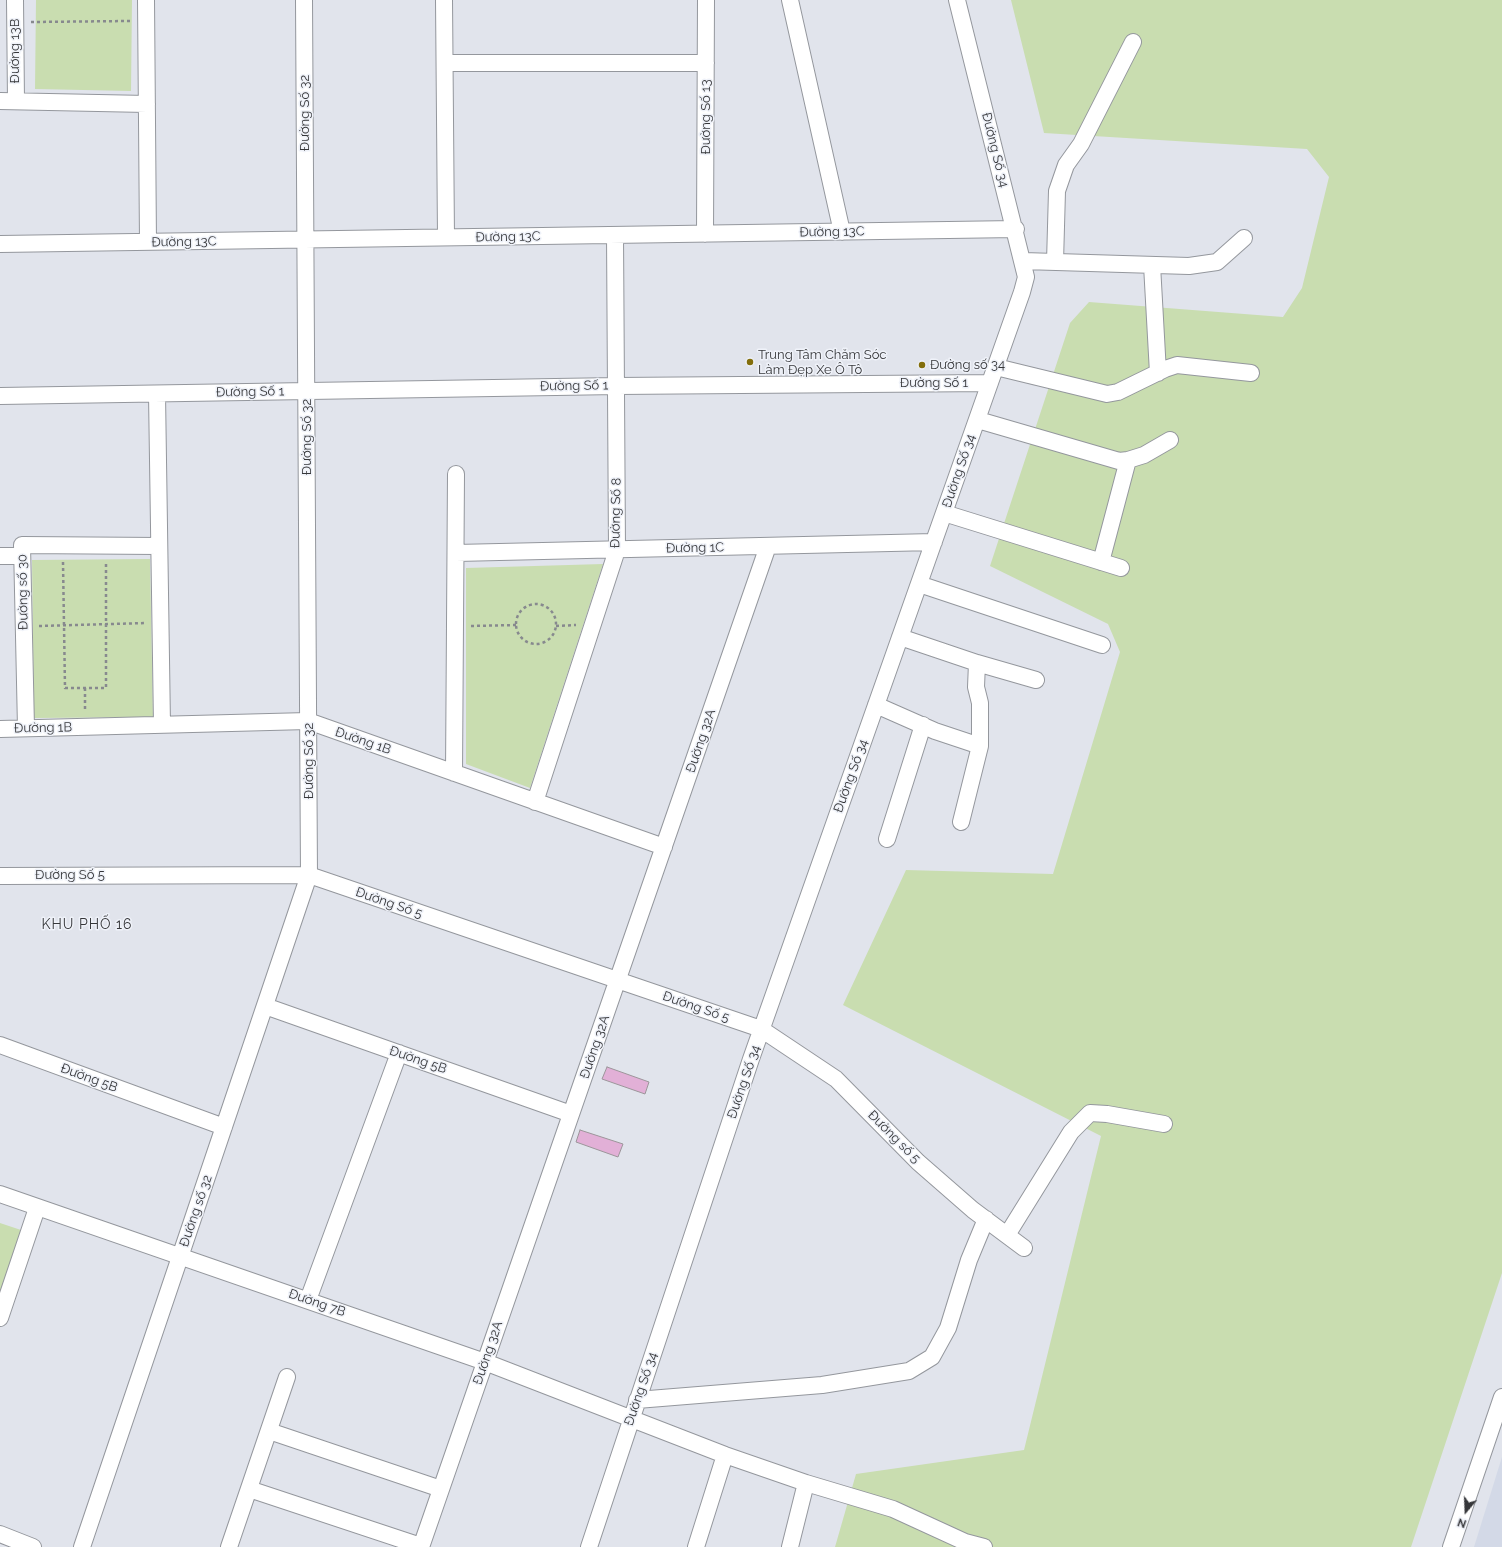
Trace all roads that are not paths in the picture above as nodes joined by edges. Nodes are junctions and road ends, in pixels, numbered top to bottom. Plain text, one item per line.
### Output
1 (15, 0) edge
2 (146, 0) edge
3 (304, 0) edge
4 (444, 0) edge
5 (706, 0) edge
6 (790, 0) edge
7 (957, 0) edge
8 (1134, 42) dead end
9 (445, 62) junction
10 (706, 63) junction
11 (8, 101) edge
12 (147, 104) junction
13 (1016, 229) junction
14 (842, 232) junction
15 (705, 234) junction
16 (615, 235) junction
17 (446, 238) junction
18 (1244, 238) dead end
19 (306, 240) junction
20 (148, 242) junction
21 (0, 244) edge
22 (1024, 261) junction
23 (1055, 262) junction
24 (1152, 265) junction
25 (996, 366) junction
26 (1158, 373) junction
27 (1251, 373) dead end
28 (990, 383) junction
29 (617, 386) junction
30 (306, 392) junction
31 (157, 394) junction
32 (0, 396) edge
33 (978, 420) junction
34 (1170, 440) dead end
35 (1128, 460) junction
36 (456, 474) dead end
37 (944, 513) junction
38 (934, 542) junction
39 (159, 546) junction
40 (768, 546) junction
41 (617, 550) junction
42 (456, 554) junction
43 (0, 556) edge
44 (22, 556) junction
45 (1101, 562) junction
46 (1121, 568) dead end
47 (919, 584) junction
48 (900, 637) junction
49 (1102, 645) dead end
50 (977, 663) junction
51 (1036, 680) dead end
52 (876, 705) junction
53 (308, 721) junction
54 (162, 725) junction
55 (923, 725) junction
56 (26, 728) junction
57 (0, 729) edge
58 (980, 746) junction
59 (454, 773) junction
60 (535, 802) junction
61 (961, 822) dead end
62 (887, 839) dead end
63 (664, 847) junction
64 (309, 875) junction
65 (0, 876) edge
66 (618, 980) junction
67 (265, 1006) junction
68 (762, 1029) junction
69 (0, 1045) edge
70 (399, 1053) junction
71 (571, 1114) junction
72 (1164, 1124) dead end
73 (224, 1127) junction
74 (0, 1194) edge
75 (38, 1208) junction
76 (986, 1219) junction
77 (1007, 1235) junction
78 (1024, 1248) dead end
79 (181, 1255) junction
80 (308, 1300) junction
81 (0, 1318) edge
82 (485, 1362) junction
83 (287, 1377) dead end
84 (1502, 1397) edge
85 (637, 1400) junction
86 (631, 1418) junction
87 (269, 1431) junction
88 (725, 1455) junction
89 (806, 1483) junction
90 (249, 1489) junction
91 (441, 1489) junction
92 (0, 1534) edge
93 (421, 1546) edge
94 (33, 1547) edge
95 (82, 1547) edge
96 (229, 1547) edge
97 (588, 1547) edge
98 (696, 1547) edge
99 (790, 1547) edge
100 (984, 1547) edge
101 (1451, 1547) edge

1 - 11 street, Đường 13B
2 - 12 street
3 - 19 street, Đường Số 32
4 - 9 street
5 - 10 street, Đường Số 13
6 - 14 street
7 - 13 street, Đường Số 34
8 - 23 street
9 - 10 street
9 - 17 street
10 - 15 street, Đường Số 13
11 - 12 street
12 - 20 street
13 - 14 street, Đường 13C
13 - 22 street, Đường Số 34
14 - 15 street, Đường 13C
15 - 16 street, Đường 13C
16 - 17 street, Đường 13C
16 - 29 street, Đường Số 8
17 - 19 street, Đường 13C
18 - 24 street
19 - 20 street, Đường 13C
19 - 30 street, Đường Số 32
20 - 21 street, Đường 13C
22 - 23 street
22 - 25 street, Đường Số 34
23 - 24 street
24 - 26 street
25 - 26 street
25 - 28 street, Đường Số 34
26 - 27 street
28 - 29 street, Đường Số 1
28 - 33 street, Đường Số 34
29 - 30 street, Đường Số 1
29 - 41 street, Đường Số 8
30 - 31 street, Đường Số 1
30 - 53 street, Đường Số 32
31 - 32 street, Đường Số 1
31 - 39 street
33 - 35 street
33 - 37 street, Đường Số 34
34 - 35 street
35 - 45 street
36 - 42 street
37 - 38 street, Đường Số 34
37 - 45 street
38 - 40 street, Đường 1C
38 - 47 street, Đường Số 34
39 - 44 street, Đường số 30
39 - 54 street
40 - 41 street, Đường 1C
40 - 63 street, Đường 32A
41 - 42 street, Đường 1C
41 - 60 street, Đường Số 8
42 - 59 street
43 - 44 street
44 - 56 street, Đường số 30
45 - 46 street
47 - 48 street, Đường Số 34
47 - 49 street
48 - 50 street
48 - 52 street, Đường Số 34
50 - 51 street
50 - 58 street
52 - 55 street
52 - 68 street, Đường Số 34
53 - 54 street, Đường 1B
53 - 59 street, Đường 1B
53 - 64 street, Đường Số 32
54 - 56 street, Đường 1B
55 - 58 street
55 - 62 street
56 - 57 street, Đường 1B
58 - 61 street
59 - 60 street, Đường 1B
60 - 63 street, Đường 1B
63 - 66 street, Đường 32A
64 - 65 street, Đường Số 5
64 - 66 street, Đường Số 5
64 - 67 street, Đường số 32
66 - 68 street, Đường Số 5
66 - 71 street, Đường 32A
67 - 70 street, Đường 5B
67 - 73 street, Đường số 32
68 - 76 street, Đường số 5
68 - 85 street, Đường Số 34
69 - 73 street, Đường 5B
70 - 71 street, Đường 5B
70 - 80 street
71 - 82 street, Đường 32A
72 - 77 street
73 - 79 street, Đường số 32
74 - 75 street, Đường 7B
75 - 79 street, Đường 7B
75 - 81 street
76 - 77 street, Đường số 5
76 - 85 street
77 - 78 street, Đường số 5
79 - 80 street, Đường 7B
79 - 95 street, Đường số 32
80 - 82 street, Đường 7B
82 - 86 street, Đường 7B
82 - 91 street, Đường 32A
83 - 87 street
84 - 101 street
85 - 86 street, Đường Số 34
86 - 88 street, Đường 7B
86 - 97 street, Đường Số 34
87 - 90 street
87 - 91 street
88 - 89 street, Đường 7B
88 - 98 street
89 - 99 street
89 - 100 street, Đường 7B
90 - 93 street
90 - 96 street
91 - 93 street, Đường 32A
92 - 94 street

